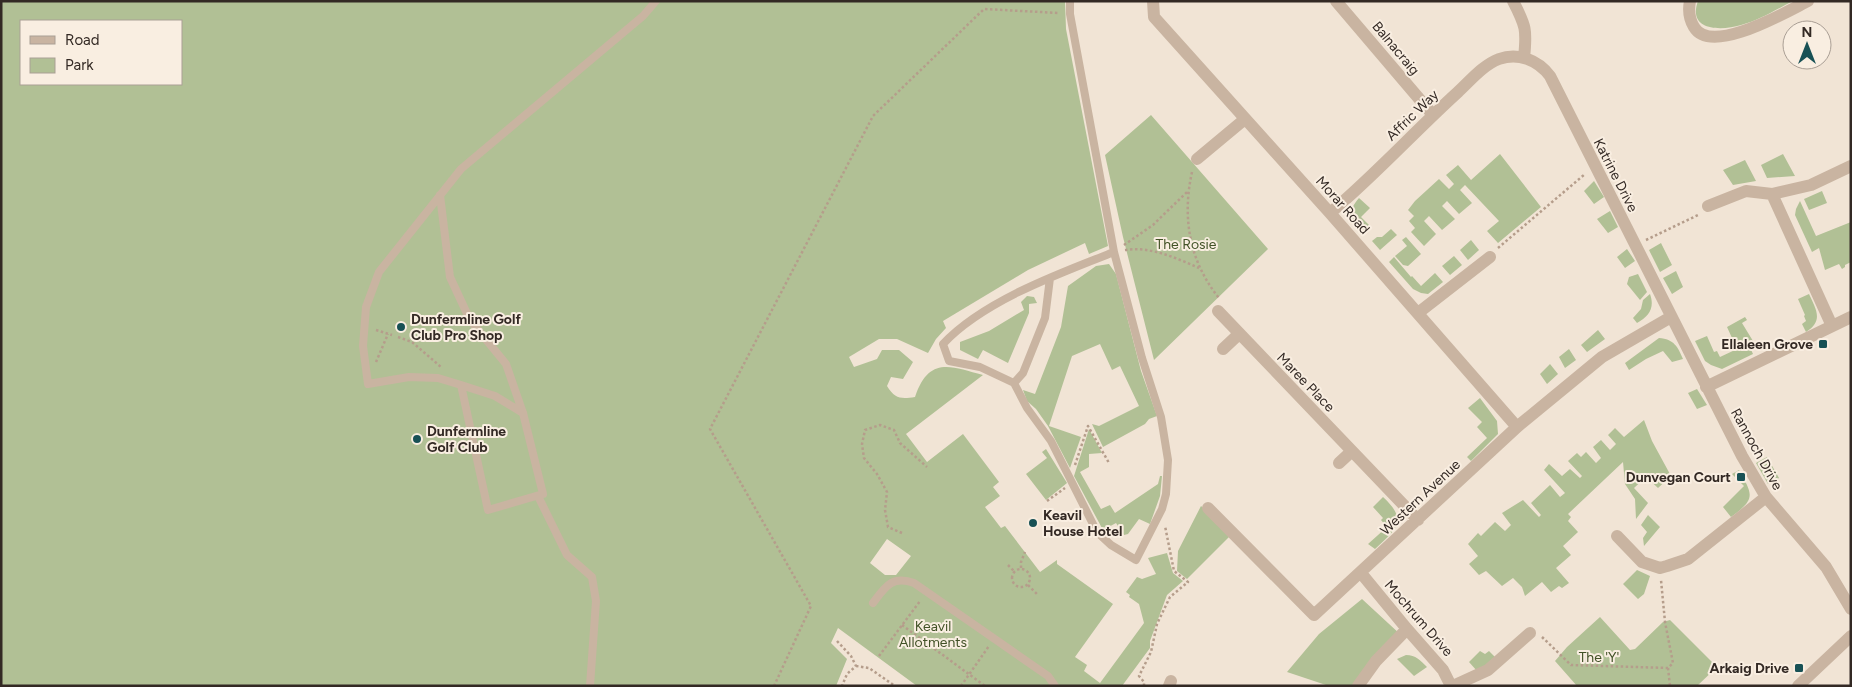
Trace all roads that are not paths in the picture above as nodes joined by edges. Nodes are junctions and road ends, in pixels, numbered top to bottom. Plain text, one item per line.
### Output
1 (656, 1) edge
2 (1070, 1) edge
3 (1153, 1) edge
4 (1336, 1) edge
5 (1513, 1) edge
6 (1690, 1) edge
7 (1808, 1) edge
8 (1524, 58) junction
9 (1433, 115) junction
10 (1245, 119) junction
11 (1197, 158) road end
12 (1851, 166) edge
13 (1772, 194) junction
14 (440, 195) junction
15 (1708, 206) road end
16 (1330, 212) junction
17 (1114, 252) junction
18 (1490, 257) road end
19 (1050, 278) junction
20 (1218, 311) road end
21 (1418, 313) junction
22 (1671, 317) junction
23 (1851, 317) edge
24 (1832, 326) junction
25 (1239, 334) junction
26 (1223, 349) dead end
27 (1014, 383) junction
28 (461, 385) junction
29 (1706, 387) junction
30 (523, 413) junction
31 (1517, 427) junction
32 (1352, 451) junction
33 (1339, 463) dead end
34 (538, 496) junction
35 (1766, 498) junction
36 (1208, 508) dead end
37 (1418, 520) junction
38 (1617, 536) dead end
39 (1361, 573) junction
40 (873, 603) dead end
41 (1851, 609) edge
42 (1407, 629) junction
43 (1530, 633) road end
44 (1851, 636) edge
45 (590, 686) edge
46 (1055, 686) edge
47 (1358, 686) edge
48 (1452, 686) edge
49 (1798, 686) edge

1 - 14 lane
2 - 17 lane
3 - 10 street, Morar Road
4 - 9 street, Balnacraig
5 - 8 street
6 - 7 street
8 - 9 street, Affric Way
8 - 22 street, Katrine Drive
9 - 16 street, Affric Way
10 - 11 street
10 - 16 street, Morar Road
12 - 13 street
13 - 15 street
13 - 24 street
14 - 28 lane
14 - 30 lane
16 - 21 street, Morar Road
17 - 19 lane
17 - 27 lane
18 - 21 street
19 - 27 lane
19 - 27 lane
20 - 25 street, Maree Place
21 - 31 street, Morar Road
22 - 29 street, Rannoch Drive
22 - 31 street, Western Avenue
23 - 24 street
24 - 29 street
25 - 26 street
25 - 32 street, Maree Place
28 - 30 lane
28 - 34 lane
29 - 35 street, Rannoch Drive
30 - 34 lane
31 - 37 street, Western Avenue
32 - 33 street
32 - 37 street, Maree Place
34 - 45 lane
35 - 38 street
35 - 41 street, Rannoch Drive
36 - 39 street, Western Avenue
37 - 39 street, Western Avenue
39 - 42 street, Mochrum Drive
40 - 46 lane
42 - 47 street
42 - 48 street, Mochrum Drive
43 - 48 street
44 - 49 street

